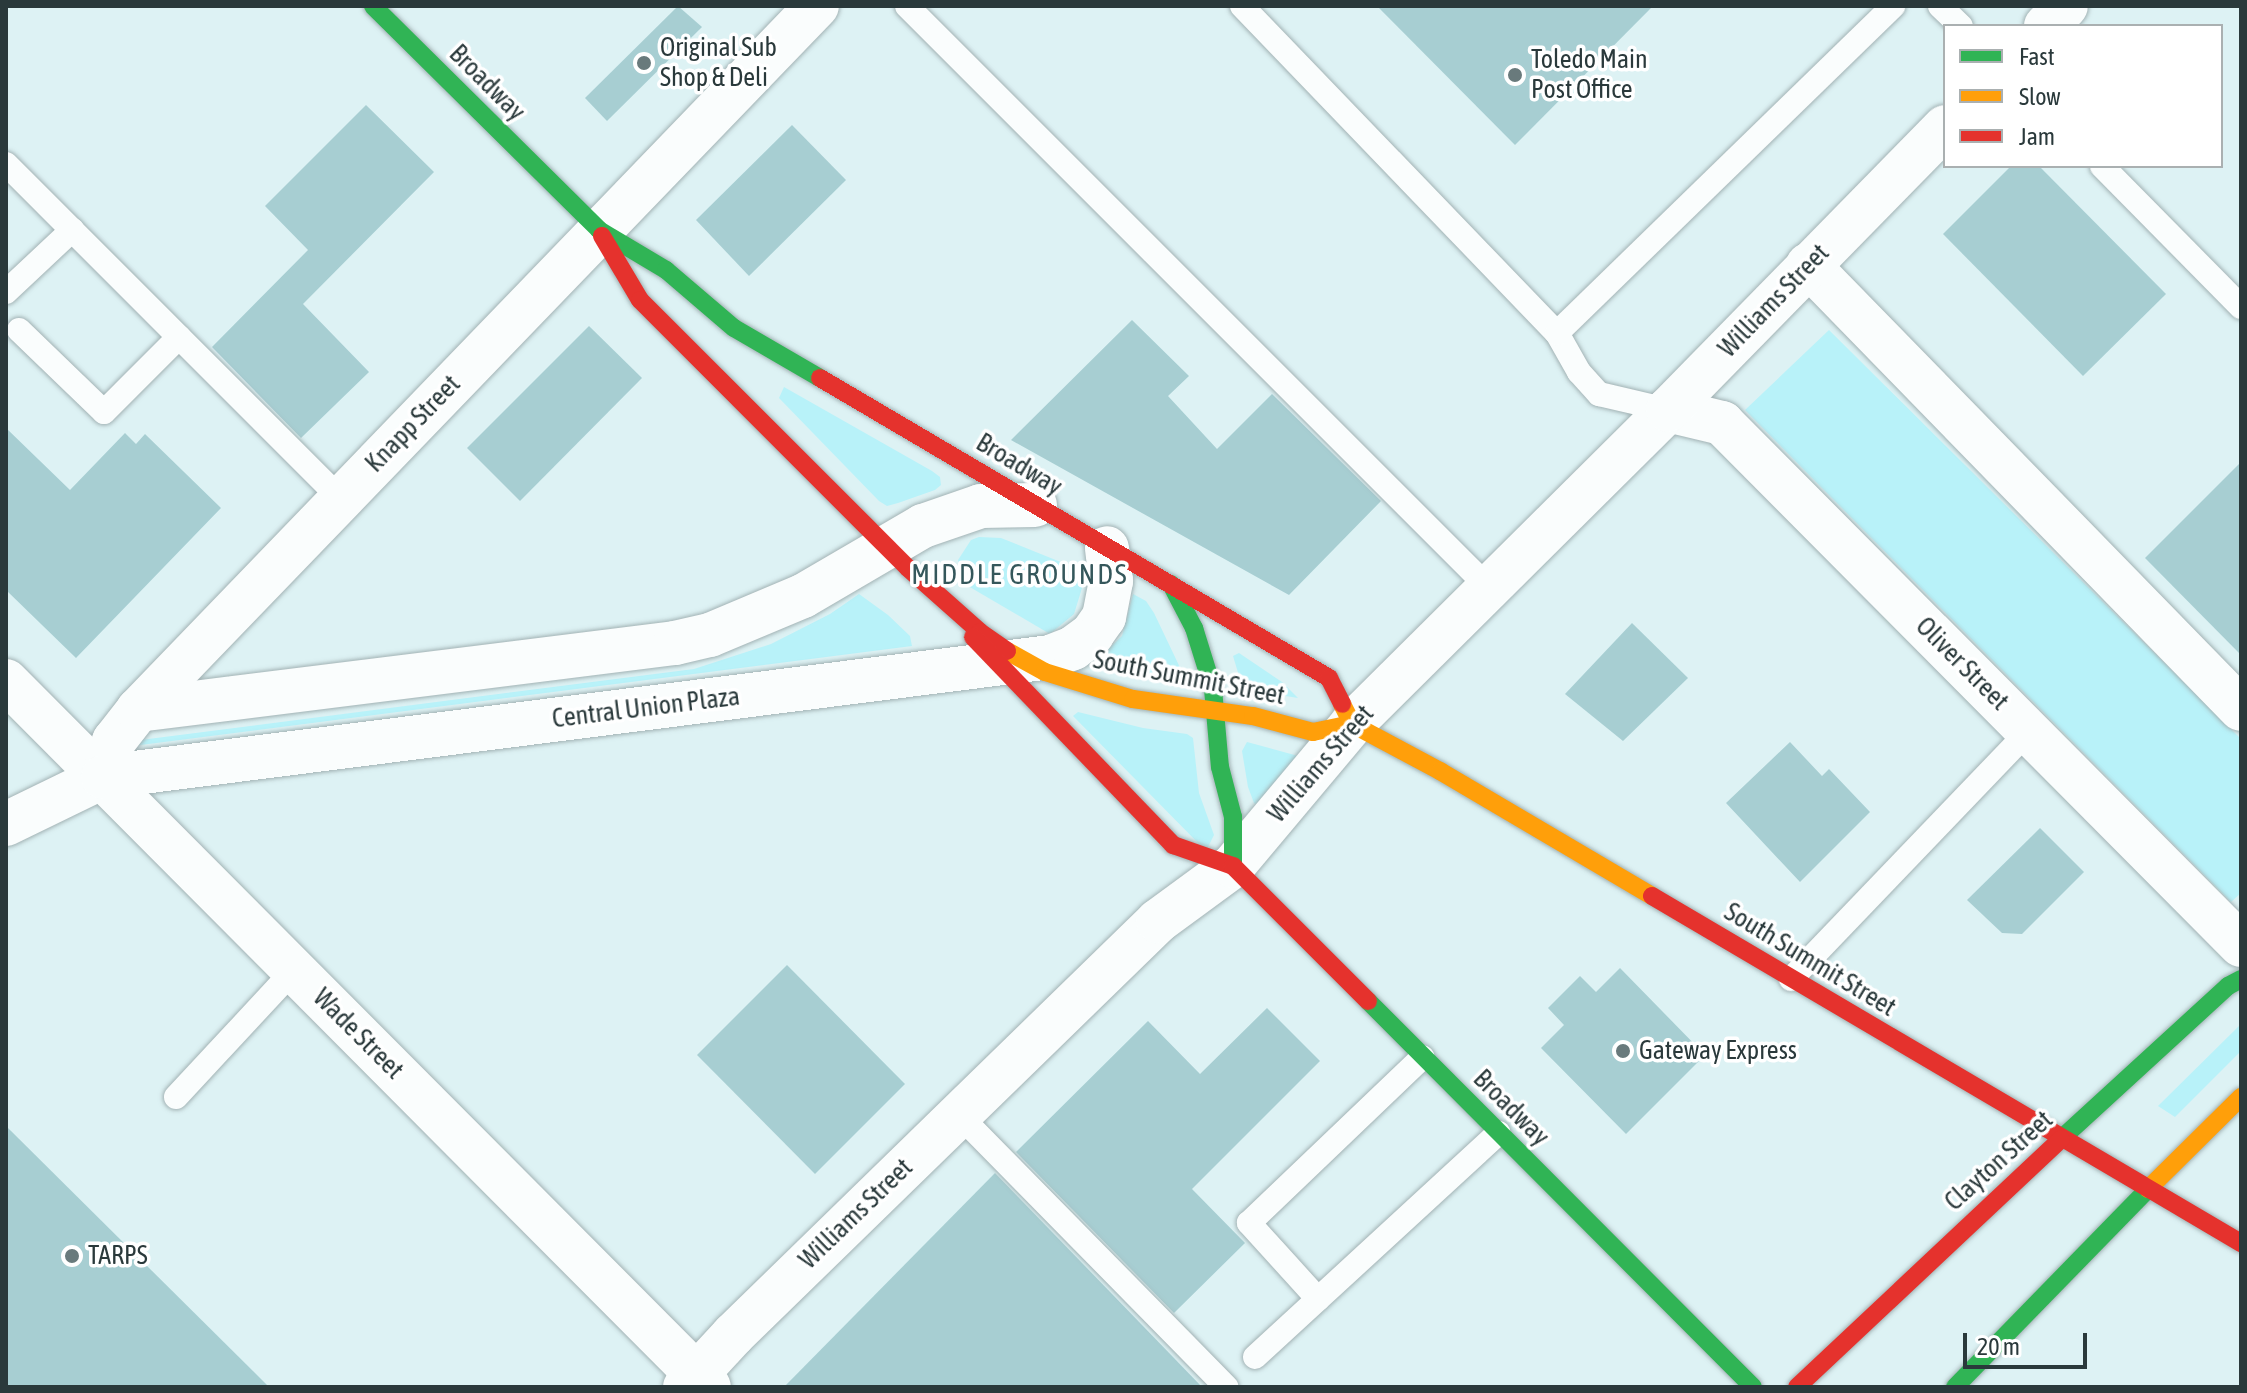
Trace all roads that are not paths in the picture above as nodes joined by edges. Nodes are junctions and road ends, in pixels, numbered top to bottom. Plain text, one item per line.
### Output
1 (373, 6) edge
2 (817, 6) edge
3 (907, 6) edge
4 (1242, 6) edge
5 (1893, 6) edge
6 (1940, 6) edge
7 (2066, 6) edge
8 (1959, 24) edge
9 (2048, 24) edge
10 (1943, 129) edge
11 (6, 164) edge
12 (2104, 168) edge
13 (72, 230) junction
14 (599, 230) junction
15 (1808, 265) junction
16 (6, 292) edge
17 (2241, 307) edge
18 (19, 330) dead end
19 (1557, 333) junction
20 (179, 337) junction
21 (1668, 410) junction
22 (341, 499) junction
23 (1035, 505) junction
24 (1107, 548) junction
25 (897, 556) junction
26 (1171, 584) junction
27 (1488, 587) junction
28 (1012, 664) junction
29 (6, 681) edge
30 (2241, 709) edge
31 (138, 710) junction
32 (1215, 713) junction
33 (1352, 724) junction
34 (2029, 731) junction
35 (103, 777) junction
36 (6, 824) edge
37 (1233, 866) junction
38 (2241, 945) edge
39 (294, 970) junction
40 (1791, 979) junction
41 (2241, 979) edge
42 (1423, 1057) junction
43 (176, 1097) dead end
44 (2241, 1097) edge
45 (958, 1114) junction
46 (1499, 1133) junction
47 (2061, 1139) junction
48 (2148, 1189) junction
49 (2241, 1243) edge
50 (1318, 1299) junction
51 (1255, 1357) dead end
52 (697, 1383) edge
53 (1226, 1387) edge
54 (1753, 1387) edge
55 (1797, 1387) edge
56 (1955, 1387) edge

1 - 14 main road, Broadway
2 - 14 street, Knapp Street
3 - 27 lane
4 - 19 lane
5 - 19 lane
6 - 8 lane
7 - 9 street
10 - 15 street, Williams Street
11 - 13 lane
12 - 17 lane
13 - 16 lane
13 - 20 lane
14 - 22 street, Knapp Street
14 - 23 main road, Broadway
14 - 25 main road, Broadway
15 - 21 street, Williams Street
15 - 30 street
18 - 20 lane
19 - 21 lane
20 - 22 lane
21 - 27 street, Williams Street
21 - 34 street, Oliver Street
22 - 31 street, Knapp Street
23 - 24 main road, Broadway
23 - 25 street
24 - 26 main road, Broadway
24 - 28 street, Central Union Plaza
25 - 28 main road, Broadway
25 - 28 main road, South Summit Street
25 - 31 street
26 - 32 main road
26 - 33 main road, South Summit Street
27 - 33 street, Williams Street
28 - 32 main road, South Summit Street
28 - 35 street, Central Union Plaza
28 - 37 main road, Broadway
29 - 35 street, Wade Street
31 - 35 street, Knapp Street
32 - 33 main road, South Summit Street
32 - 37 main road
33 - 37 street, Williams Street
33 - 40 main road, South Summit Street
34 - 38 street, Oliver Street
34 - 40 lane
35 - 36 street
35 - 39 street, Wade Street
37 - 42 main road, Broadway
37 - 45 street, Williams Street
39 - 43 lane
39 - 52 street, Wade Street
40 - 47 main road, South Summit Street
41 - 47 main road, Clayton Street
42 - 46 main road, Broadway
42 - 50 lane
44 - 48 main road
45 - 52 street, Williams Street
45 - 53 lane
46 - 50 lane
46 - 54 main road, Broadway
47 - 48 main road, South Summit Street
47 - 55 main road, Clayton Street
48 - 49 main road, South Summit Street
48 - 56 main road
50 - 51 lane

